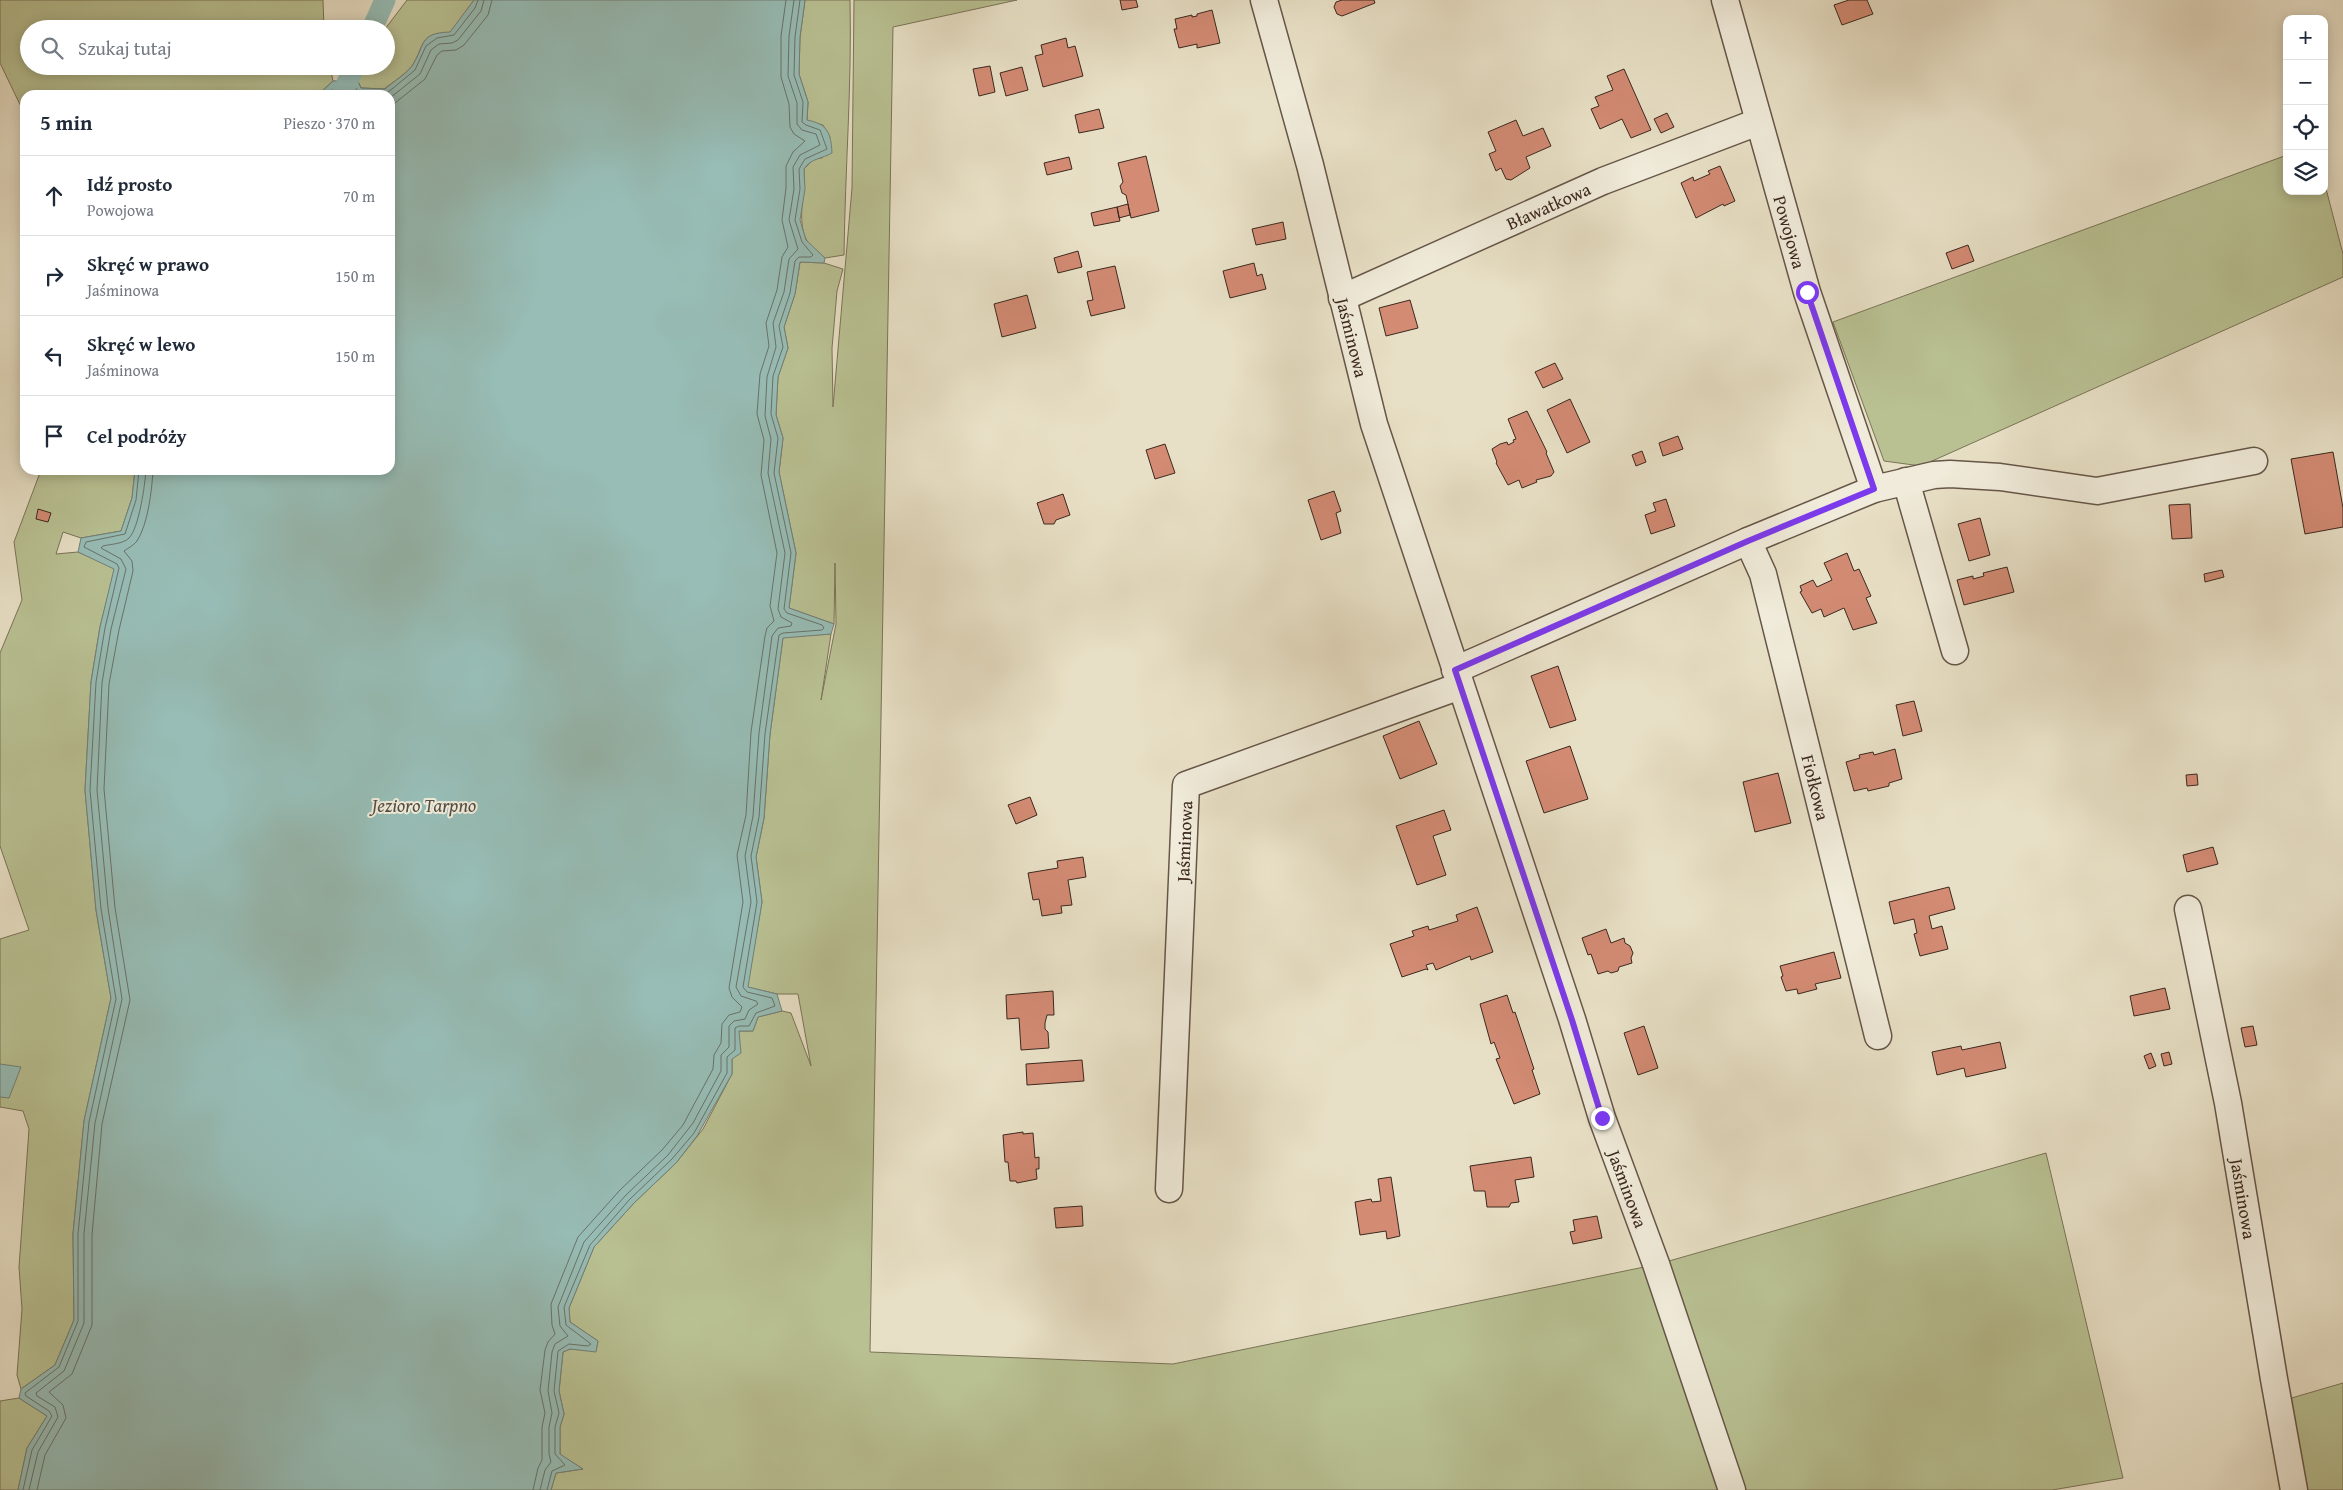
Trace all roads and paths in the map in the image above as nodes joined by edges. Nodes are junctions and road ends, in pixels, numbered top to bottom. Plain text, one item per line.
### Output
1 (1264, 0) edge
2 (1725, 0) edge
3 (1758, 122) junction
4 (1342, 298) junction
5 (2254, 462) dead end
6 (1906, 481) junction
7 (1874, 489) junction
8 (1748, 541) junction
9 (1955, 651) dead end
10 (1458, 678) junction
11 (2188, 909) dead end
12 (1878, 1036) dead end
13 (1169, 1188) dead end
14 (1732, 1490) edge
15 (2294, 1490) edge

1 - 4 street, Jaśminowa
2 - 3 street, Powojowa
3 - 4 street, Bławatkowa
3 - 7 street, Powojowa
4 - 10 street, Jaśminowa
5 - 6 street, Jaśminowa
6 - 7 street, Jaśminowa
6 - 9 street
7 - 8 street, Jaśminowa
8 - 10 street, Jaśminowa
8 - 12 street, Fiołkowa
10 - 13 street, Jaśminowa
10 - 14 street, Jaśminowa
11 - 15 street, Jaśminowa

